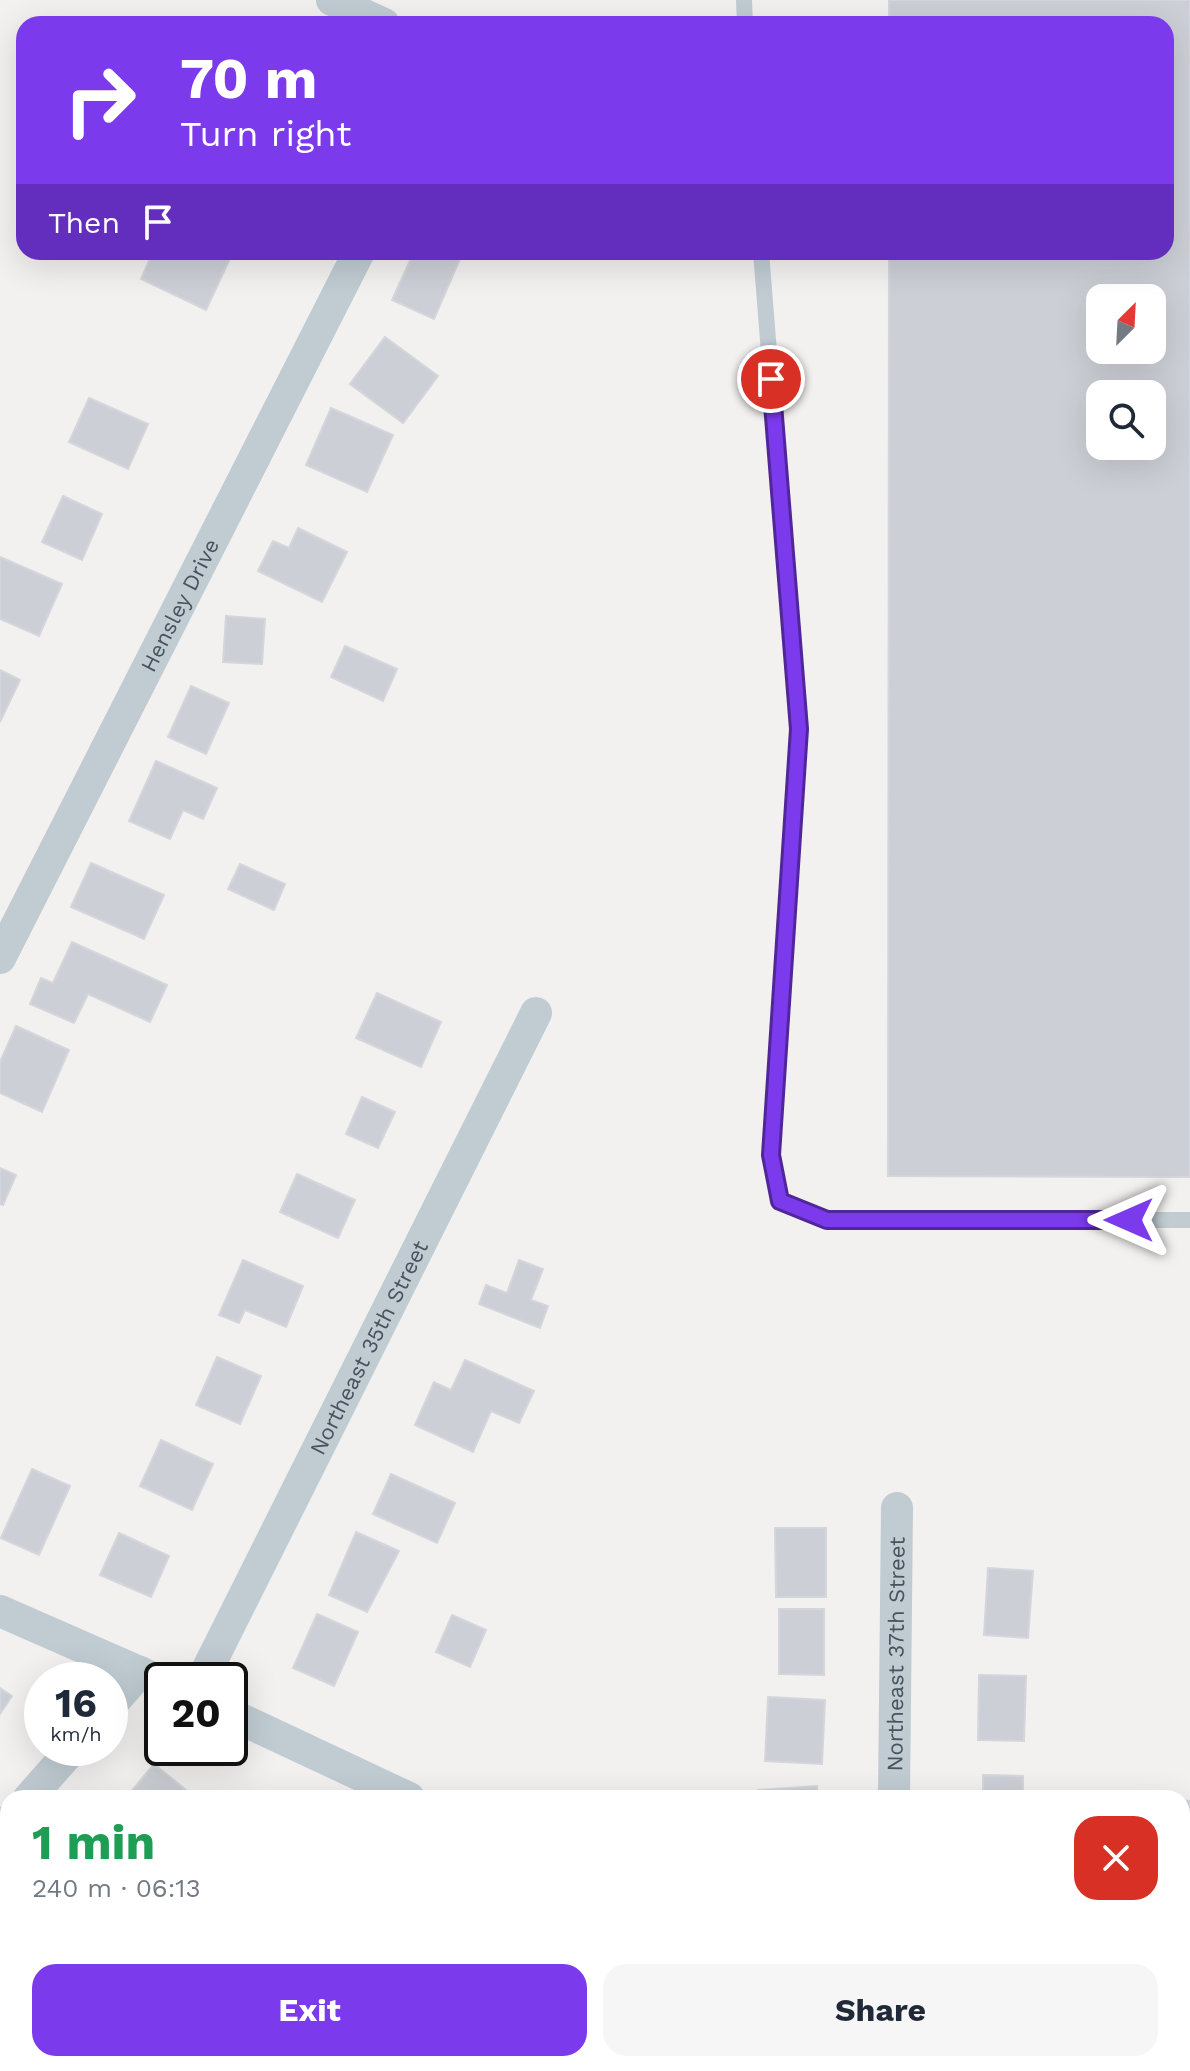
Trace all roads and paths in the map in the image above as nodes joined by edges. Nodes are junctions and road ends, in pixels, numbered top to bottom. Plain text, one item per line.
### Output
1 (332, 0) edge
2 (367, 16) edge
3 (355, 260) edge
4 (762, 260) edge
5 (0, 958) edge
6 (536, 1013) dead end
7 (1190, 1220) edge
8 (897, 1508) dead end
9 (0, 1611) edge
10 (211, 1662) edge
11 (144, 1674) edge
12 (248, 1724) edge
13 (57, 1766) edge
14 (365, 1788) edge
15 (36, 1790) edge
16 (894, 1790) edge

1 - 2 street
3 - 5 street, Hensley Drive
4 - 7 lane
6 - 10 street, Northeast 35th Street
8 - 16 street, Northeast 37th Street
9 - 11 street
12 - 14 street
13 - 15 street

